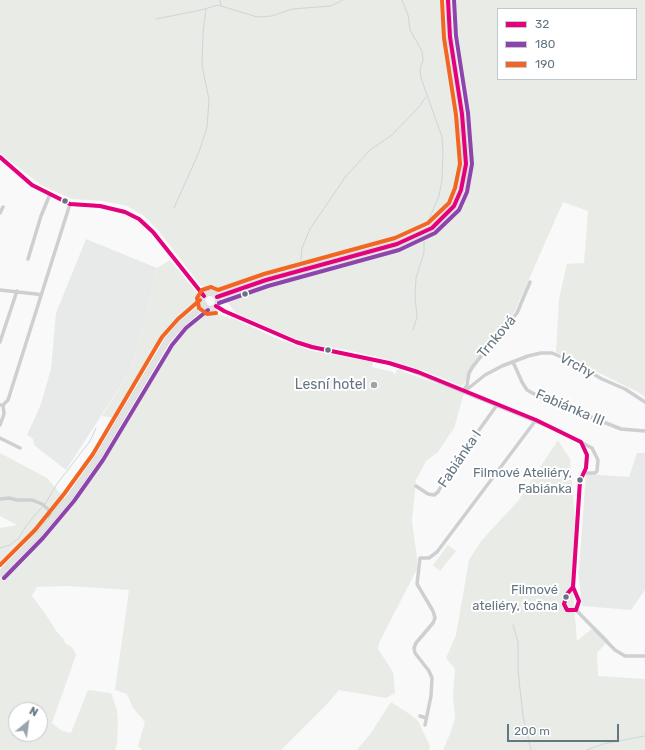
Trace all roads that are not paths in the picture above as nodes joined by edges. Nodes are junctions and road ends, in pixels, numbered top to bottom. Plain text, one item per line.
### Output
1 (448, 0) edge
2 (0, 157) edge
3 (50, 194) junction
4 (70, 204) junction
5 (3, 207) dead end
6 (0, 213) edge
7 (28, 259) dead end
8 (530, 282) dead end
9 (0, 290) edge
10 (17, 292) junction
11 (41, 295) junction
12 (204, 296) junction
13 (217, 297) junction
14 (204, 305) junction
15 (216, 306) junction
16 (0, 342) edge
17 (513, 362) junction
18 (464, 391) junction
19 (645, 402) edge
20 (1, 405) edge
21 (497, 405) junction
22 (536, 420) junction
23 (0, 425) edge
24 (645, 431) edge
25 (0, 438) edge
26 (581, 442) junction
27 (20, 448) dead end
28 (583, 473) junction
29 (416, 486) dead end
30 (0, 499) edge
31 (50, 522) junction
32 (0, 574) edge
33 (574, 587) junction
34 (576, 610) junction
35 (645, 656) edge
36 (420, 716) dead end
37 (426, 718) junction
38 (425, 725) dead end

1 - 13 main road
2 - 3 street
3 - 4 street
3 - 7 street
4 - 11 street
4 - 12 street
5 - 6 street
8 - 18 street, Trnková
9 - 10 street
10 - 11 street
10 - 16 street
11 - 20 street
12 - 13 main road
12 - 14 main road
13 - 15 main road
14 - 15 main road
14 - 31 main road
15 - 18 street
17 - 18 street, Vrchy
17 - 19 street, Vrchy
17 - 24 street, Fabiánka III
18 - 21 street
20 - 23 street
21 - 22 street
21 - 29 street, Fabiánka I
22 - 26 street
22 - 37 street
25 - 27 street
26 - 28 street
26 - 28 street
28 - 33 street
30 - 31 street
31 - 32 main road
33 - 34 street
33 - 34 street
34 - 35 street
36 - 37 street
37 - 38 street

